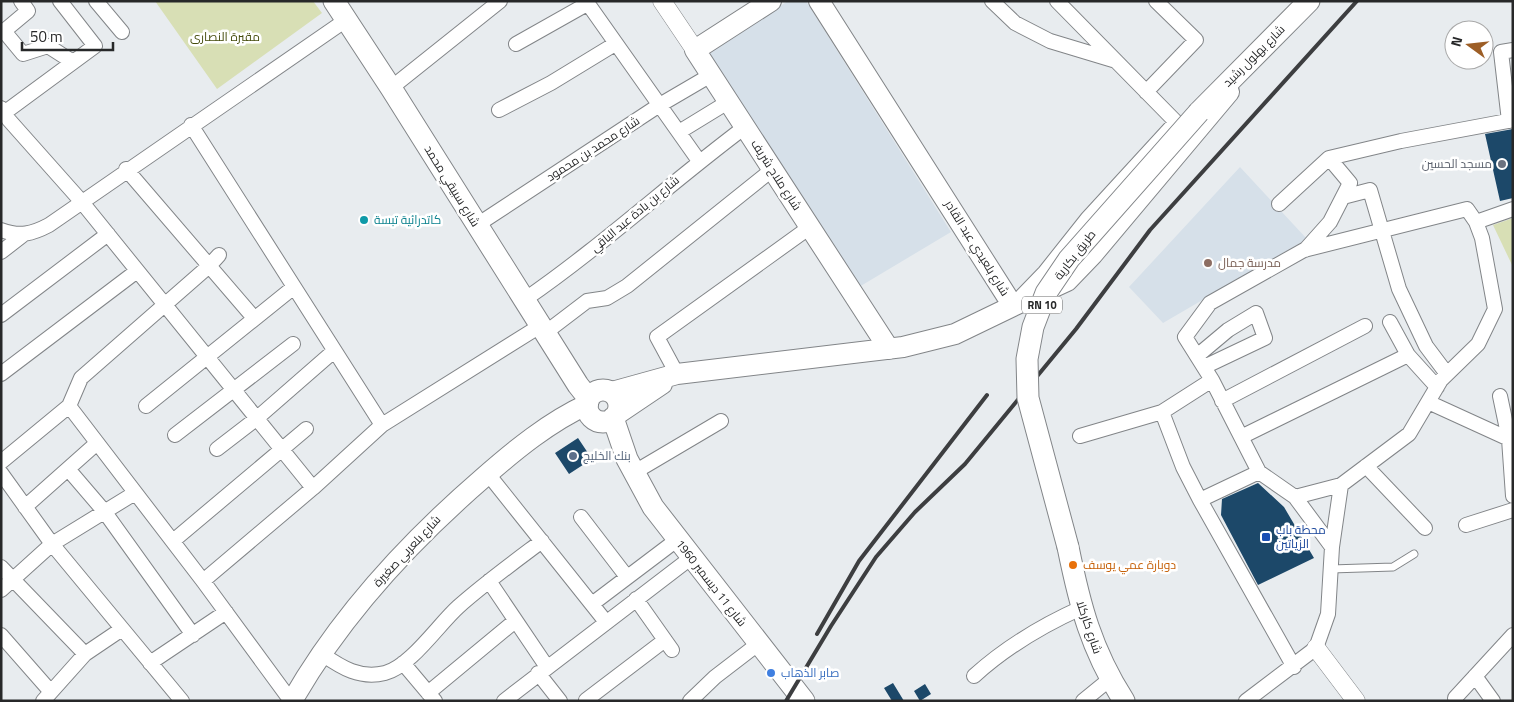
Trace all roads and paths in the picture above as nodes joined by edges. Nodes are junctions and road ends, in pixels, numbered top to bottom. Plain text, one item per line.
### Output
1 (21, 1) edge
2 (60, 1) edge
3 (96, 1) edge
4 (334, 1) edge
5 (500, 1) edge
6 (662, 1) edge
7 (771, 1) edge
8 (819, 1) edge
9 (992, 1) edge
10 (1057, 1) edge
11 (1156, 1) edge
12 (1309, 1) edge
13 (586, 2) edge
14 (346, 20) junction
15 (122, 32) dead end
16 (516, 44) dead end
17 (615, 44) junction
18 (695, 50) junction
19 (1513, 50) edge
20 (1254, 56) junction
21 (1114, 60) junction
22 (73, 62) junction
23 (711, 74) junction
24 (392, 88) junction
25 (1146, 92) junction
26 (728, 102) junction
27 (658, 106) junction
28 (499, 110) dead end
29 (1199, 112) joint
30 (4, 117) edge
31 (1511, 120) edge
32 (191, 125) junction
33 (745, 127) junction
34 (679, 132) junction
35 (1329, 158) junction
36 (700, 161) junction
37 (126, 169) junction
38 (772, 170) junction
39 (1343, 198) junction
40 (81, 201) junction
41 (1279, 204) dead end
42 (1513, 209) edge
43 (1476, 222) junction
44 (477, 225) junction
45 (810, 227) junction
46 (1, 230) edge
47 (1382, 231) junction
48 (108, 234) junction
49 (23, 235) junction
50 (1304, 250) junction
51 (1, 252) edge
52 (219, 255) dead end
53 (209, 266) junction
54 (137, 271) junction
55 (294, 287) junction
56 (524, 300) junction
57 (165, 305) junction
58 (1013, 306) junction
59 (1, 315) edge
60 (254, 318) junction
61 (1390, 322) dead end
62 (1365, 326) dead end
63 (542, 329) junction
64 (293, 344) dead end
65 (889, 349) junction
66 (334, 351) junction
67 (1408, 355) junction
68 (207, 357) junction
69 (1, 374) edge
70 (677, 374) junction
71 (1447, 374) junction
72 (1212, 380) junction
73 (1437, 387) junction
74 (233, 389) junction
75 (1500, 396) dead end
76 (1222, 401) junction
77 (1428, 402) junction
78 (69, 406) junction
79 (146, 406) dead end
80 (602, 407) junction
81 (1162, 412) junction
82 (256, 419) junction
83 (721, 420) dead end
84 (382, 425) junction
85 (306, 429) dead end
86 (175, 435) dead end
87 (1080, 436) dead end
88 (1241, 437) junction
89 (1511, 438) edge
90 (97, 443) junction
91 (217, 449) dead end
92 (283, 451) junction
93 (1, 462) edge
94 (630, 466) junction
95 (1366, 466) junction
96 (68, 469) junction
97 (1259, 472) junction
98 (1, 473) edge
99 (488, 474) junction
100 (1341, 485) junction
101 (313, 488) junction
102 (135, 492) junction
103 (1513, 496) edge
104 (1295, 497) junction
105 (1200, 500) junction
106 (25, 507) junction
107 (1513, 510) edge
108 (104, 512) junction
109 (581, 517) dead end
110 (1466, 525) dead end
111 (1425, 528) dead end
112 (678, 539) junction
113 (173, 541) junction
114 (542, 541) junction
115 (52, 544) junction
116 (1068, 547) joint
117 (1332, 547) junction
118 (1414, 554) dead end
119 (692, 557) junction
120 (1, 567) edge
121 (1331, 569) junction
122 (627, 577) junction
123 (13, 580) junction
124 (203, 581) junction
125 (489, 581) junction
126 (1, 590) edge
127 (636, 599) junction
128 (592, 604) junction
129 (1081, 608) junction
130 (226, 612) junction
131 (516, 621) junction
132 (606, 622) junction
133 (122, 629) junction
134 (1, 635) edge
135 (192, 635) junction
136 (1513, 635) edge
137 (758, 644) junction
138 (1316, 648) junction
139 (85, 654) junction
140 (322, 654) junction
141 (150, 663) junction
142 (403, 663) junction
143 (1294, 667) junction
144 (543, 670) junction
145 (974, 676) dead end
146 (1475, 676) junction
147 (1110, 679) junction
148 (47, 696) edge
149 (432, 697) edge
150 (1455, 698) dead end
151 (586, 700) edge
152 (182, 701) edge
153 (291, 701) edge
154 (504, 701) edge
155 (560, 701) edge
156 (690, 701) edge
157 (804, 701) edge
158 (1083, 701) edge
159 (1124, 701) edge
160 (1246, 701) edge
161 (1356, 701) edge
162 (1493, 701) edge

1 - 22 street
2 - 22 street
3 - 15 street
4 - 14 main road, شارع سبيقي محمد
5 - 24 street
6 - 18 street, شارع ملاح شريف
7 - 18 main road
8 - 58 main road, شارع بلعيدي عبد القادر
9 - 21 street
10 - 21 street
11 - 25 street
12 - 20 main road, شارع بهلول رشيد / RN 10
13 - 16 street
13 - 17 street
14 - 24 main road, شارع سبيقي محمد
14 - 32 street
17 - 27 street
17 - 28 street
18 - 23 main road, شارع ملاح شريف
19 - 31 street
20 - 29 main road, شارع بهلول رشيد / RN 10
20 - 58 main road
21 - 25 street
22 - 30 street
23 - 26 main road, شارع ملاح شريف
23 - 27 street, شارع محمد بن محمود
24 - 44 main road, شارع سبيقي محمد
25 - 58 street
26 - 33 main road, شارع ملاح شريف
26 - 34 street
27 - 34 street
27 - 44 street, شارع محمد بن محمود
29 - 116 main road, طريق بكارية / RN 10, bridge
30 - 40 street
31 - 35 street
32 - 37 street
32 - 55 street
33 - 36 street, شارع بن بادة عبد الباقي
33 - 38 main road, شارع ملاح شريف
34 - 36 street
35 - 39 street
35 - 41 street
36 - 56 street, شارع بن بادة عبد الباقي
37 - 40 street
37 - 53 street
38 - 45 main road, شارع ملاح شريف
38 - 63 street
39 - 47 street
39 - 50 street
40 - 48 street
40 - 49 street
42 - 43 street
43 - 47 street
43 - 71 street
44 - 56 main road, شارع سبيقي محمد
45 - 65 main road, شارع ملاح شريف
45 - 70 street
46 - 49 street
47 - 50 street
47 - 71 street
48 - 54 street
48 - 59 street
49 - 51 street
50 - 72 street
52 - 53 street
53 - 57 street
53 - 60 street
54 - 57 street
54 - 69 street
55 - 60 street
55 - 66 street
56 - 63 main road, شارع سبيقي محمد
57 - 68 street
57 - 78 street
58 - 65 main road, شارع بلعيدي عبد القادر
60 - 68 street
61 - 67 street
62 - 76 street
63 - 80 main road, شارع سبيقي محمد
63 - 84 street
64 - 74 street
65 - 70 main road, شارع بلعيدي عبد القادر
66 - 82 street
66 - 84 street
67 - 73 street
67 - 88 street
68 - 74 street
68 - 79 street
70 - 80 main road, شارع بلعيدي عبد القادر
71 - 73 street
72 - 76 street
72 - 81 street
73 - 77 street
74 - 82 street
74 - 86 street
75 - 89 street
76 - 88 street
77 - 89 street
77 - 95 street
78 - 90 street
78 - 93 street
80 - 94 main road, شارع 11 ديسمبر 1960
80 - 99 main road, شارع بلعربي صغيرة
81 - 87 street
81 - 105 street
82 - 91 street
82 - 92 street
83 - 94 street
84 - 101 street
85 - 92 street
88 - 97 street
89 - 103 street
90 - 96 street
90 - 102 street
92 - 101 street
92 - 113 street
94 - 112 main road, شارع 11 ديسمبر 1960
95 - 100 street
95 - 111 street
96 - 106 street
96 - 108 street
97 - 104 street
97 - 105 street
98 - 106 street
99 - 114 street
99 - 140 main road, شارع بلعربي صغيرة
100 - 104 street
100 - 117 street
101 - 124 street
102 - 108 street
102 - 113 street
104 - 117 street
105 - 143 street
106 - 115 street
107 - 110 street
108 - 115 street
108 - 135 street
109 - 122 street
112 - 119 main road, شارع 11 ديسمبر 1960
112 - 122 street
113 - 124 street
114 - 125 street
114 - 128 street
115 - 123 street
115 - 133 street
116 - 129 main road, شارع كاركلا / RN 10
117 - 121 street
118 - 121 lane
119 - 127 street
119 - 137 main road, شارع 11 ديسمبر 1960
120 - 123 street
121 - 138 street
122 - 128 street
123 - 126 street
123 - 139 street
124 - 130 street
125 - 131 street
125 - 142 street
127 - 132 street
127 - 151 street
128 - 132 street
129 - 145 street
129 - 147 main road, شارع كاركلا / RN 10
130 - 135 street
130 - 153 street
131 - 144 street
131 - 149 street
132 - 144 street
133 - 139 street
133 - 141 street
134 - 148 street
135 - 141 street
136 - 146 street
137 - 156 street
137 - 157 main road, شارع 11 ديسمبر 1960
138 - 143 street
138 - 161 street
139 - 148 street
140 - 142 street
140 - 153 main road, شارع بلعربي صغيرة
141 - 152 street
142 - 149 street
143 - 160 street
144 - 154 street
144 - 155 street
146 - 150 street
146 - 162 street
147 - 158 street
147 - 159 main road, شارع كاركلا / RN 10

